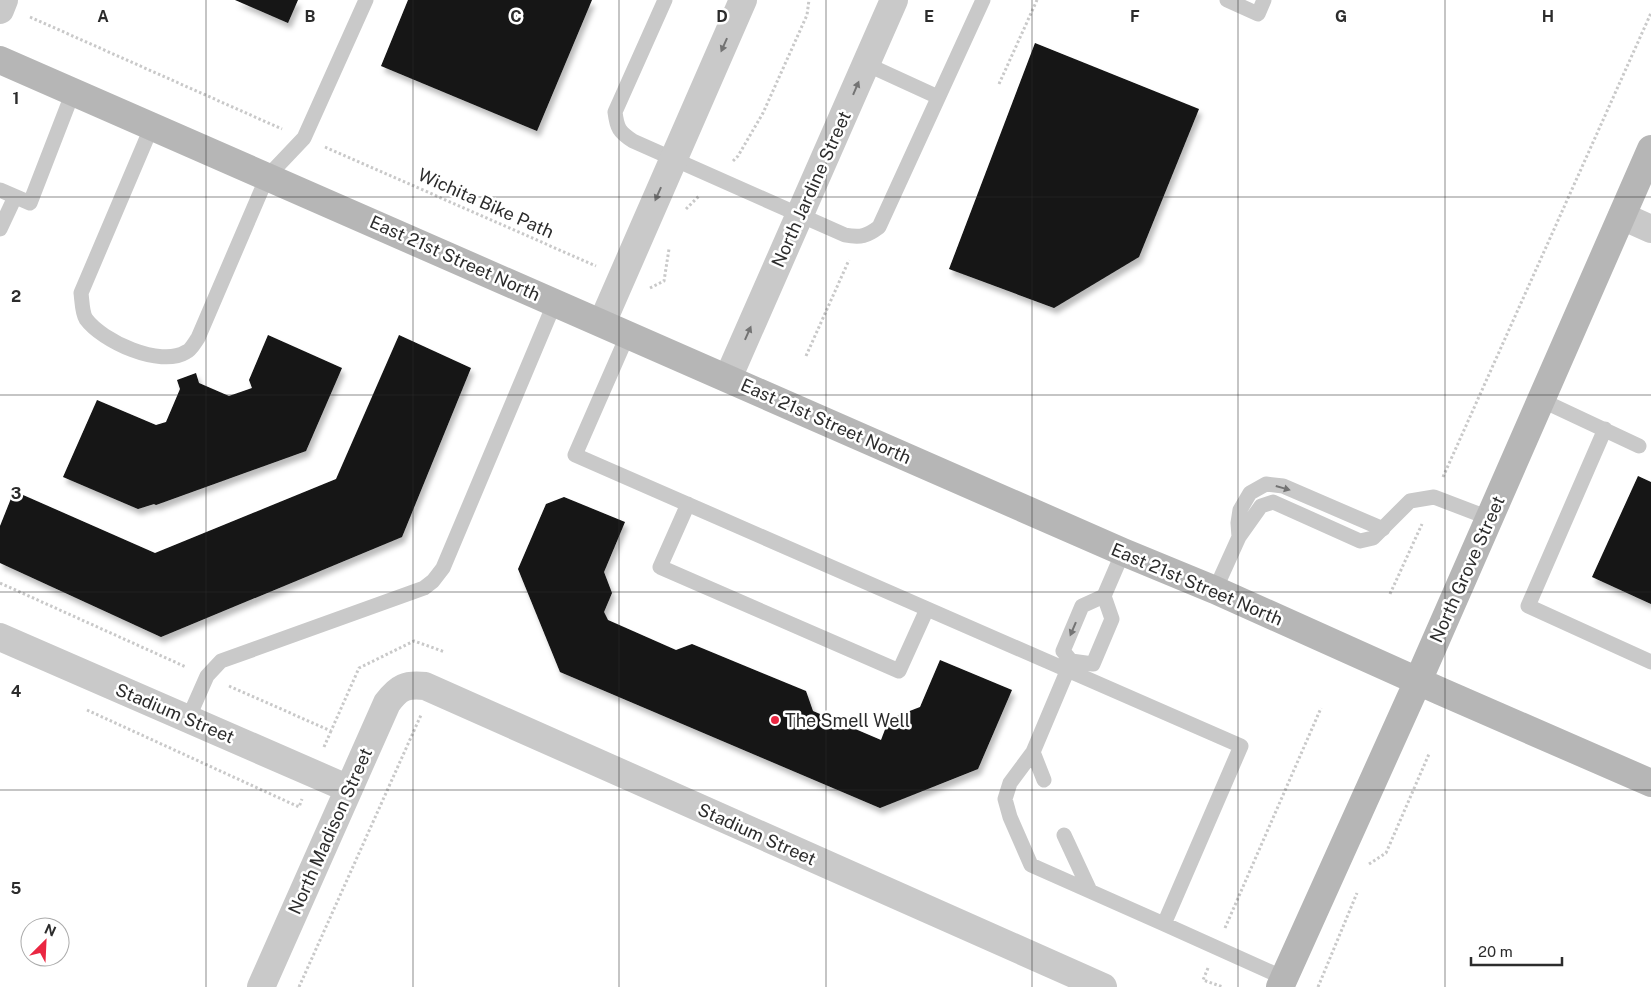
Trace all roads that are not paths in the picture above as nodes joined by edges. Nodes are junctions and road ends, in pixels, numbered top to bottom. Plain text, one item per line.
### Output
1 (366, 0) edge
2 (665, 0) edge
3 (743, 0) edge
4 (894, 0) edge
5 (983, 0) edge
6 (1227, 0) edge
7 (1264, 0) edge
8 (0, 60) edge
9 (866, 64) junction
10 (73, 92) junction
11 (938, 97) junction
12 (152, 126) junction
13 (1651, 149) edge
14 (674, 159) junction
15 (268, 176) junction
16 (0, 190) edge
17 (15, 197) junction
18 (800, 215) junction
19 (1622, 216) junction
20 (0, 228) edge
21 (1651, 229) edge
22 (555, 302) junction
23 (602, 323) junction
24 (628, 334) junction
25 (728, 378) junction
26 (1541, 400) junction
27 (1605, 429) junction
28 (1639, 446) dead end
29 (688, 504) junction
30 (1489, 518) junction
31 (1123, 552) junction
32 (1214, 590) junction
33 (1104, 596) junction
34 (927, 609) junction
35 (0, 637) edge
36 (1651, 662) edge
37 (1069, 665) junction
38 (1418, 681) junction
39 (410, 685) joint
40 (188, 719) junction
41 (1033, 752) junction
42 (1044, 780) dead end
43 (1651, 783) edge
44 (349, 789) junction
45 (1064, 835) dead end
46 (1090, 891) junction
47 (1164, 924) junction
48 (1282, 983) edge
49 (261, 987) edge
50 (1103, 987) edge

1 - 15 lane
2 - 14 lane
3 -> 14 street
4 - 9 street, North Jardine Street
5 - 11 lane
6 - 7 lane
8 - 10 main road, East 21st Street North
9 - 11 lane
18 -> 9 street, North Jardine Street
10 - 12 main road, East 21st Street North
10 - 17 lane
11 - 18 lane
12 - 15 main road, East 21st Street North
12 - 15 lane
13 - 19 main road, North Grove Street
14 - 18 lane
14 -> 23 street
15 - 22 main road, East 21st Street North
16 - 17 lane
17 - 20 lane
25 -> 18 street, North Jardine Street
19 - 21 street
19 - 26 main road, North Grove Street
22 - 23 main road, East 21st Street North
22 - 40 lane
23 - 24 main road, East 21st Street North
24 - 25 main road, East 21st Street North
24 - 29 lane
25 - 31 main road, East 21st Street North
26 - 27 lane
26 - 30 main road, North Grove Street
27 - 28 lane
27 - 36 lane
29 - 34 lane
29 - 34 lane
30 - 32 lane
30 - 38 main road, North Grove Street
31 - 32 main road, East 21st Street North
31 - 33 lane
32 - 38 main road, East 21st Street North
33 -> 37 lane
33 - 37 lane
34 - 37 lane
35 - 40 street, Stadium Street
37 - 41 lane
37 - 47 lane
38 - 43 main road, East 21st Street North
38 - 48 main road, North Grove Street
39 - 44 street, North Madison Street
39 - 50 street, Stadium Street
40 - 44 street, Stadium Street
41 - 42 lane
41 - 46 lane
44 - 49 street, North Madison Street
45 - 46 lane
46 - 47 lane
47 - 48 lane

